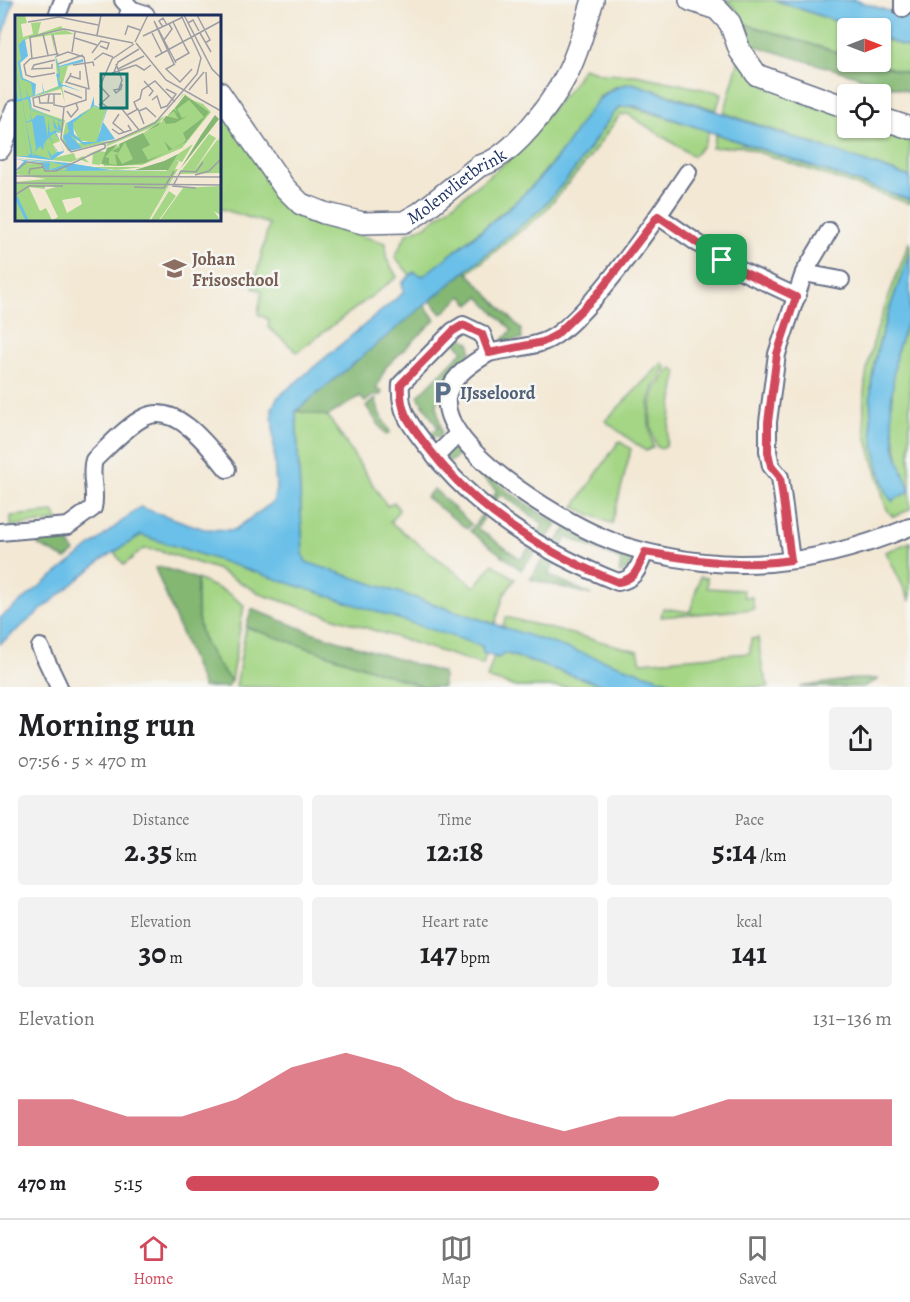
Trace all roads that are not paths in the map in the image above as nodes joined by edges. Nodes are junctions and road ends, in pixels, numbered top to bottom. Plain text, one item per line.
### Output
1 (63, 0) edge
2 (593, 0) edge
3 (690, 0) edge
4 (57, 15) edge
5 (220, 93) edge
6 (837, 104) edge
7 (15, 113) edge
8 (891, 122) edge
9 (910, 128) edge
10 (0, 148) edge
11 (688, 172) dead end
12 (658, 216) junction
13 (829, 231) dead end
14 (804, 273) junction
15 (841, 280) dead end
16 (796, 297) junction
17 (489, 353) junction
18 (458, 434) junction
19 (435, 457) junction
20 (227, 469) dead end
21 (910, 527) edge
22 (0, 532) edge
23 (645, 552) junction
24 (791, 560) junction
25 (40, 647) dead end
26 (59, 687) edge

1 - 4 street
2 - 5 street, Molenvlietbrink
3 - 6 street
7 - 10 street
8 - 9 street
11 - 12 street
12 - 16 street
12 - 17 street
13 - 14 street
14 - 15 street
14 - 16 street
16 - 24 street
17 - 18 street
17 - 19 street
18 - 19 street
18 - 23 street
19 - 23 street
20 - 22 street
21 - 24 street
23 - 24 street
25 - 26 street

